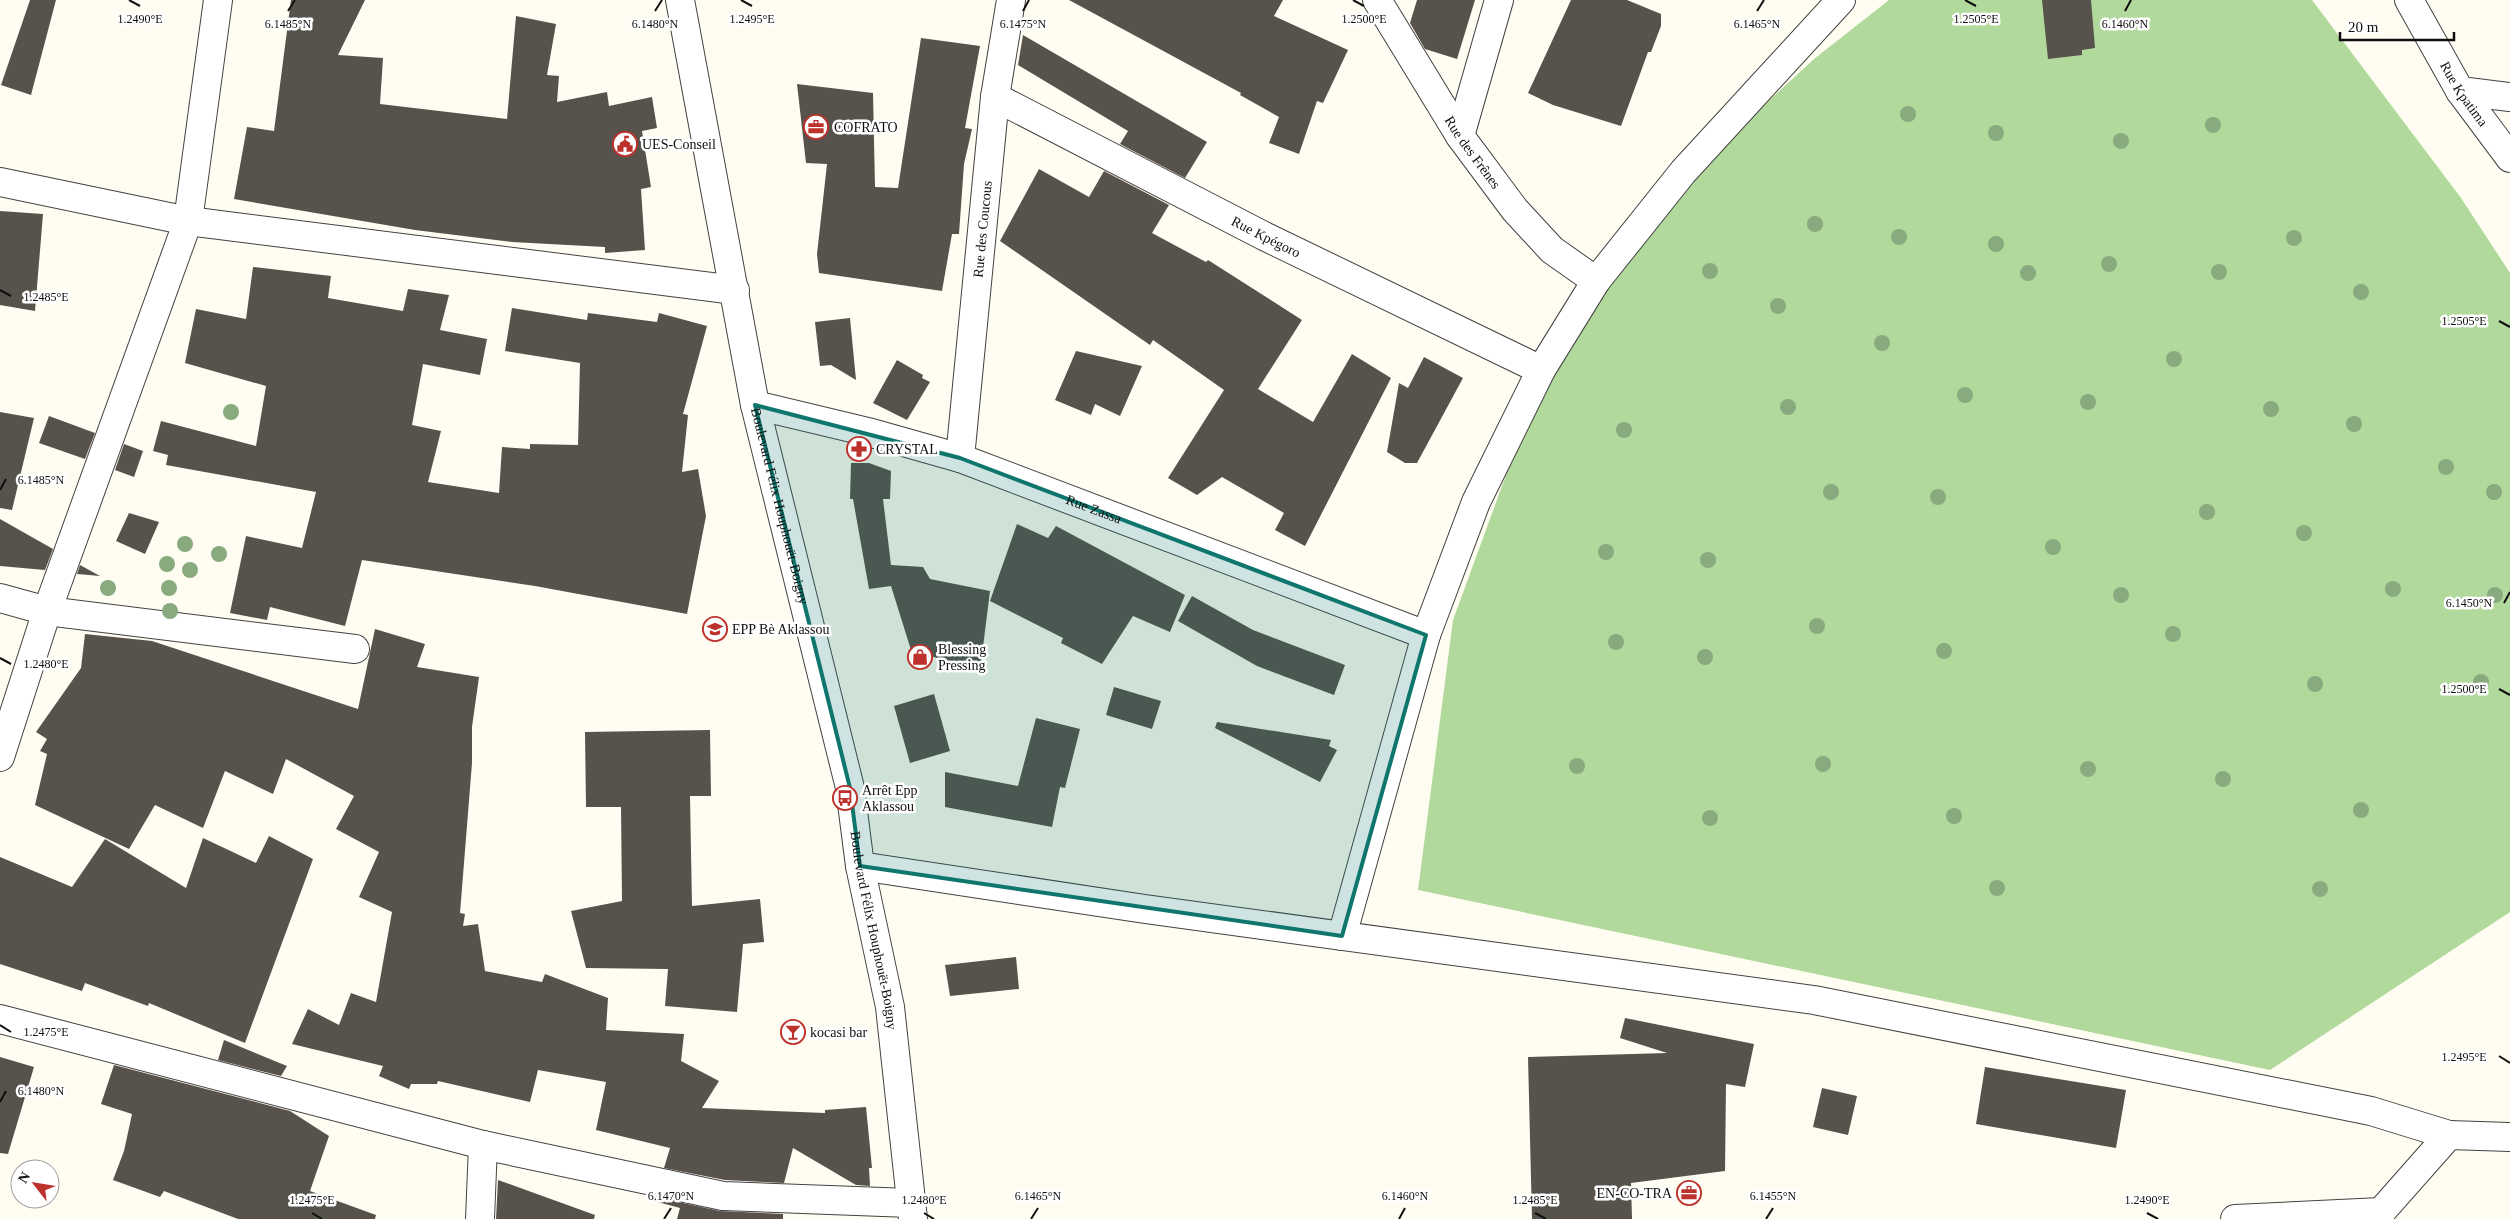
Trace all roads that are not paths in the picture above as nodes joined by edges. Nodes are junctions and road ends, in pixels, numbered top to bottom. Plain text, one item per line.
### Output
1 (218, 0) edge
2 (680, 0) edge
3 (1011, 0) edge
4 (1377, 0) edge
5 (1499, 0) edge
6 (1842, 0) edge
7 (2409, 0) edge
8 (2460, 91) junction
9 (995, 97) junction
10 (2510, 97) edge
11 (1460, 136) junction
12 (2510, 158) edge
13 (0, 182) edge
14 (188, 221) junction
15 (1596, 281) junction
16 (735, 290) junction
17 (1541, 370) junction
18 (755, 405) junction
19 (960, 458) junction
20 (0, 598) edge
21 (47, 611) junction
22 (1426, 635) junction
23 (355, 649) dead end
24 (0, 757) edge
25 (860, 866) junction
26 (1342, 936) junction
27 (0, 1020) edge
28 (2449, 1135) junction
29 (2510, 1137) edge
30 (483, 1145) junction
31 (911, 1211) edge
32 (2382, 1215) edge
33 (480, 1219) edge
34 (2235, 1219) edge

1 - 14 street
2 - 16 street, Boulevard Félix Houphouët-Boigny
3 - 9 street, Rue des Coucous
4 - 11 street, Rue des Frênes
5 - 11 street
6 - 15 street
7 - 8 street, Rue Kpatima
8 - 10 street
8 - 12 street, Rue Kpatima
9 - 17 street, Rue Kpégoro
9 - 19 street, Rue des Coucous
11 - 15 street, Rue des Frênes
13 - 14 street
14 - 16 street
14 - 21 street
15 - 17 street
16 - 18 street, Boulevard Félix Houphouët-Boigny
17 - 22 street
18 - 19 street, Rue Zassa
18 - 25 street, Boulevard Félix Houphouët-Boigny
19 - 22 street, Rue Zassa
20 - 21 street
21 - 23 street
21 - 24 street
22 - 26 street
25 - 26 street
25 - 31 street, Boulevard Félix Houphouët-Boigny
26 - 28 street
27 - 30 street
28 - 29 street
28 - 32 street
30 - 31 street
30 - 33 street
32 - 34 street

